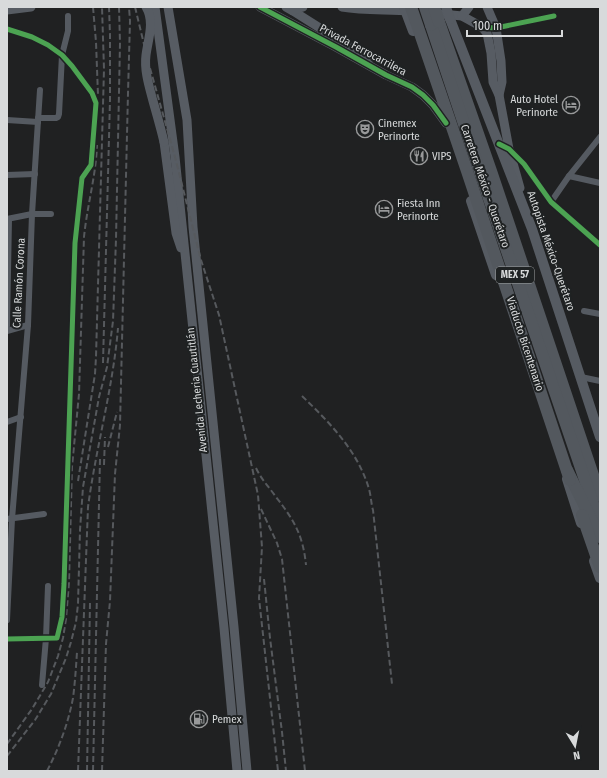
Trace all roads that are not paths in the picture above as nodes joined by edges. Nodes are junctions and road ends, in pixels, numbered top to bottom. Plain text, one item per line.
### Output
1 (31, 7) edge
2 (146, 7) edge
3 (155, 7) edge
4 (168, 7) edge
5 (260, 7) edge
6 (303, 7) edge
7 (342, 7) edge
8 (404, 7) edge
9 (410, 7) edge
10 (425, 7) edge
11 (434, 7) edge
12 (446, 7) edge
13 (469, 7) edge
14 (487, 7) edge
15 (290, 9) edge
16 (7, 10) edge
17 (68, 16) dead end
18 (462, 16) junction
19 (554, 16) dead end
20 (440, 22) junction
21 (482, 27) junction
22 (496, 28) junction
23 (7, 29) edge
24 (62, 55) junction
25 (386, 75) junction
26 (40, 90) dead end
27 (499, 95) junction
28 (7, 120) edge
29 (38, 120) junction
30 (446, 123) junction
31 (600, 137) edge
32 (499, 144) junction
33 (509, 149) junction
34 (35, 174) junction
35 (7, 175) edge
36 (481, 175) junction
37 (569, 176) junction
38 (600, 183) edge
39 (551, 202) junction
40 (32, 214) junction
41 (51, 214) dead end
42 (8, 219) edge
43 (532, 229) junction
44 (600, 245) edge
45 (185, 261) junction
46 (584, 311) dead end
47 (510, 314) junction
48 (600, 314) edge
49 (28, 325) junction
50 (7, 326) edge
51 (7, 331) edge
52 (581, 377) junction
53 (600, 381) edge
54 (21, 417) junction
55 (7, 422) edge
56 (600, 437) edge
57 (558, 449) junction
58 (600, 496) edge
59 (44, 514) dead end
60 (10, 519) edge
61 (600, 524) edge
62 (600, 537) edge
63 (600, 567) edge
64 (600, 578) edge
65 (48, 586) dead end
66 (7, 620) edge
67 (234, 627) junction
68 (224, 628) junction
69 (46, 638) junction
70 (7, 639) edge
71 (42, 685) dead end
72 (237, 771) edge
73 (247, 771) edge

1 - 16 main road
2 - 45 main road, bridge
3 - 45 main road, Avenida Lecheria Cuautitlán
4 - 67 main road, Avenida Lecheria Cuautitlán
5 - 25 main road, Privada Ferrocarrilera
6 - 15 main road
7 - 18 main road
8 - 30 main road, bridge
9 - 57 highway, Viaducto Bicentenario, bridge
10 - 20 highway, Carretera México - Querétaro / MEX 57, bridge
11 - 20 highway, Carretera México - Querétaro / MEX 57, bridge
12 - 20 main road, Autopista México-Querétaro, bridge
13 - 18 main road
14 - 22 main road
15 - 25 main road
17 - 24 street
18 - 21 main road
19 - 22 street
20 - 32 main road, Autopista México-Querétaro
20 - 36 highway, Carretera México - Querétaro / MEX 57
20 - 58 highway, Carretera México - Querétaro / MEX 57
21 - 22 street
21 - 27 main road
22 - 27 main road
23 - 24 street
24 - 29 street
24 - 69 street
25 - 30 main road, Privada Ferrocarrilera
26 - 29 street, Calle Ramón Corona
27 - 33 main road
28 - 29 street
29 - 34 street, Calle Ramón Corona
30 - 47 main road
31 - 37 street
32 - 33 street
32 - 43 main road, Autopista México-Querétaro
33 - 39 street
33 - 43 main road
34 - 35 street
34 - 40 street, Calle Ramón Corona
36 - 47 highway
36 - 61 highway, Carretera México - Querétaro / MEX 57
37 - 38 street
37 - 39 street
39 - 44 street
40 - 41 street
40 - 42 street
40 - 49 street, Calle Ramón Corona
42 - 50 street
43 - 52 main road, Autopista México-Querétaro
45 - 68 main road, Avenida Lecheria Cuautitlán
46 - 48 street
47 - 57 main road
49 - 51 street
49 - 54 street, Calle Ramón Corona
52 - 53 street
52 - 56 main road, Autopista México-Querétaro
54 - 55 street
54 - 60 street, Calle Ramón Corona
57 - 62 highway
57 - 63 highway, Viaducto Bicentenario, bridge
57 - 64 main road
59 - 60 street
60 - 66 street, Calle Ramón Corona
65 - 69 street
67 - 68 main road
67 - 73 main road, Avenida Lecheria Cuautitlán
68 - 72 main road, Avenida Lecheria Cuautitlán
69 - 70 street
69 - 71 street

